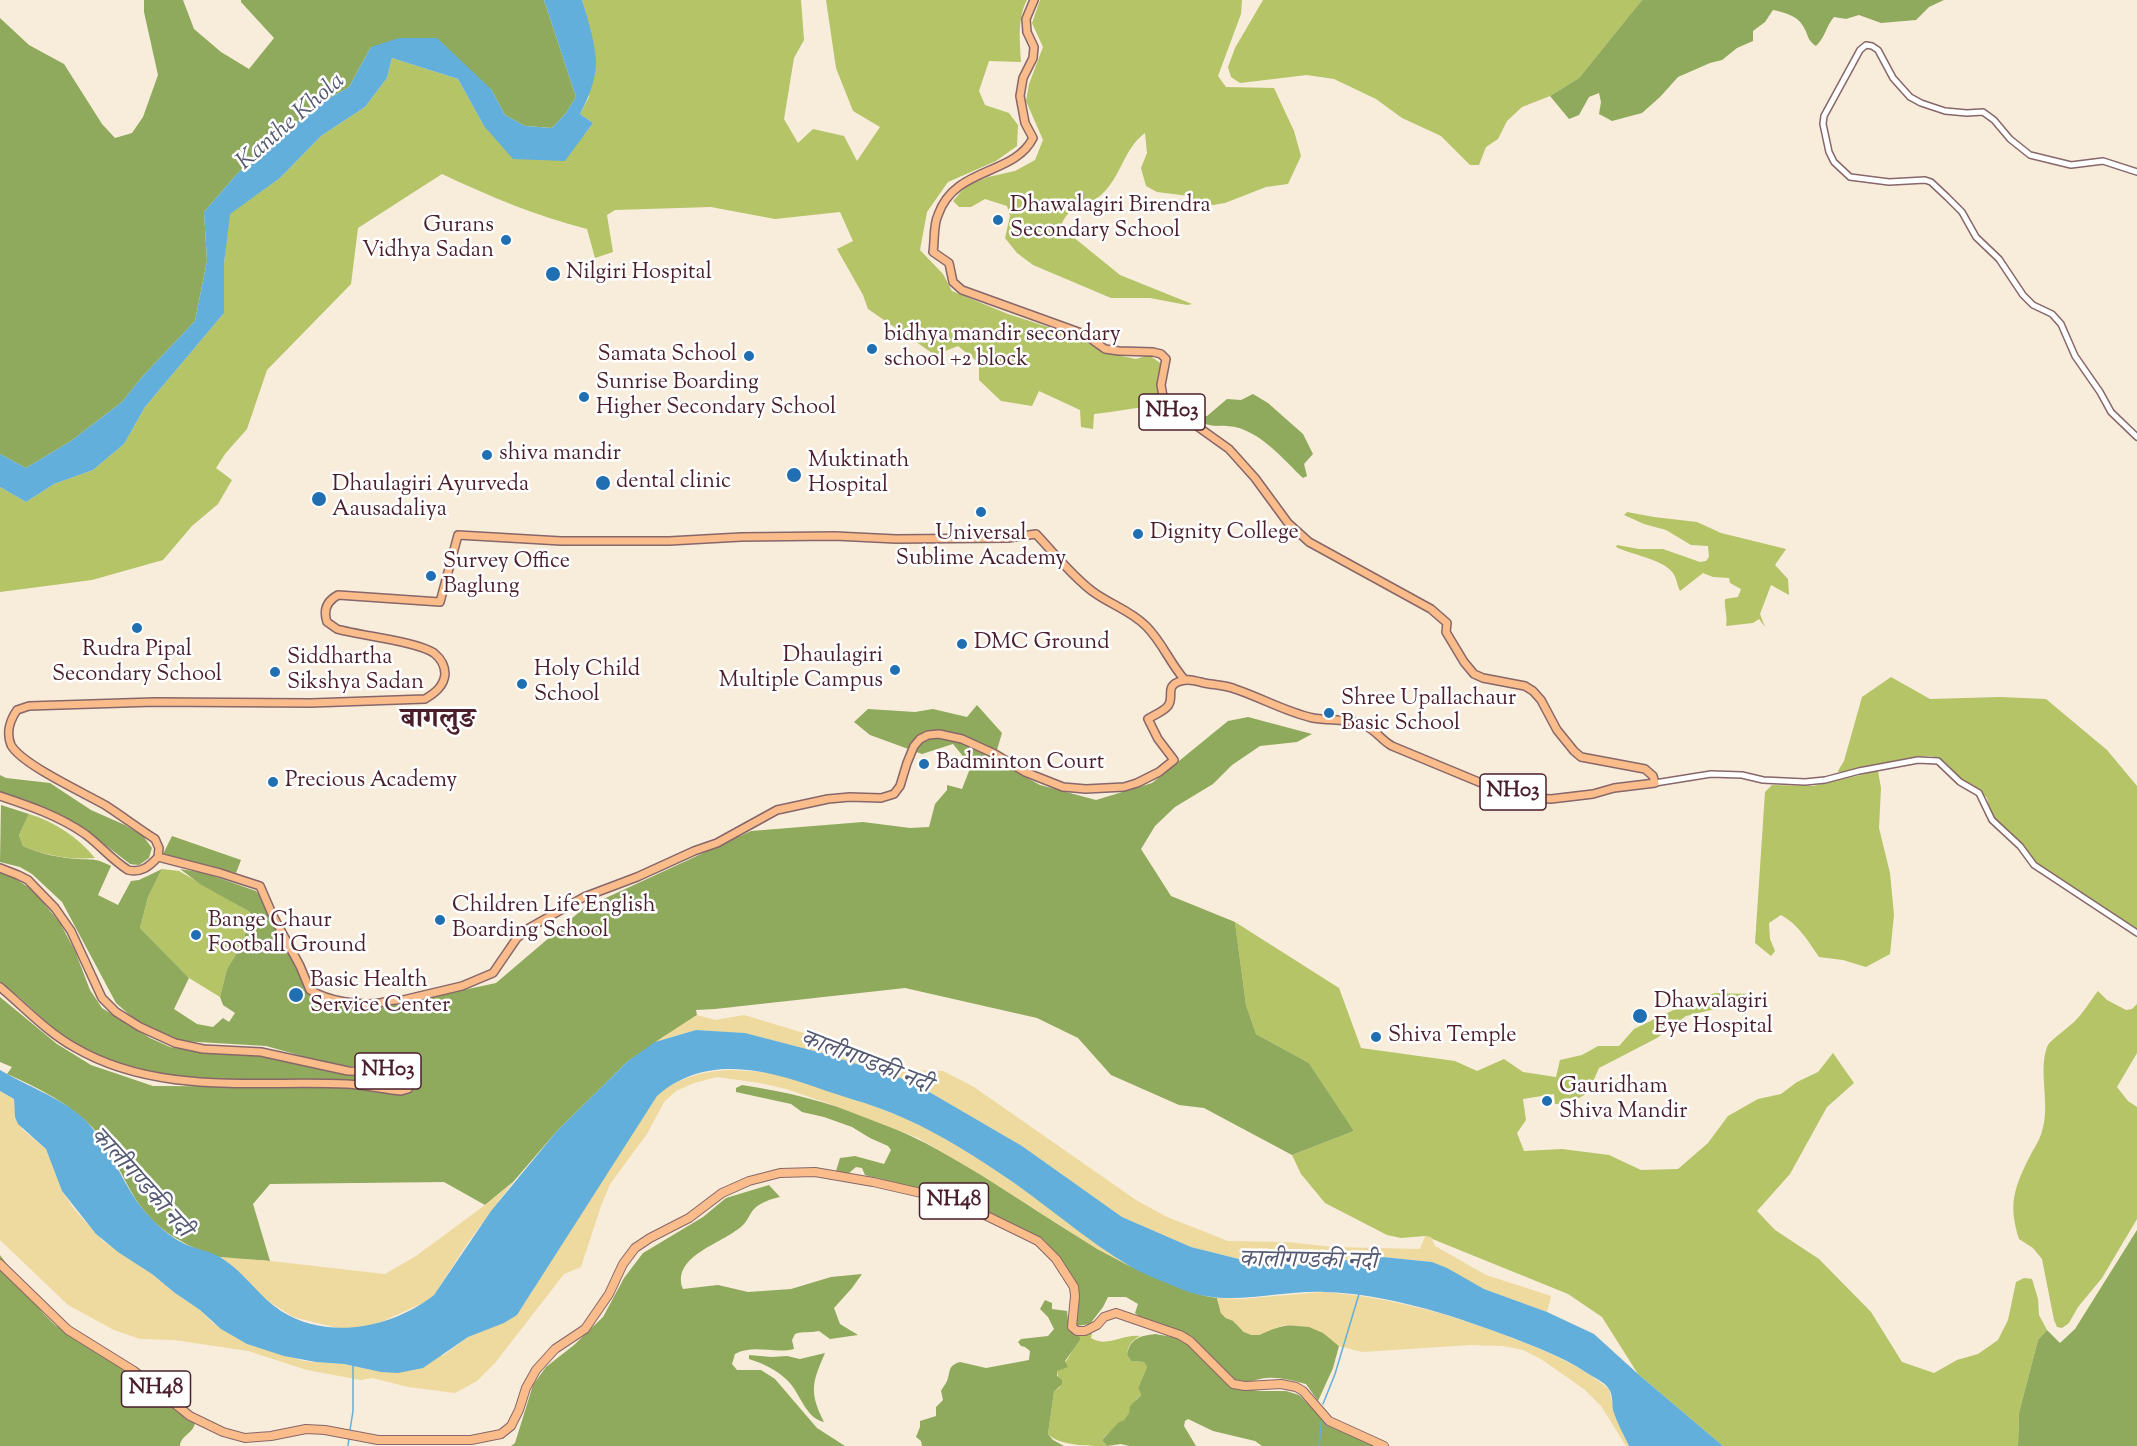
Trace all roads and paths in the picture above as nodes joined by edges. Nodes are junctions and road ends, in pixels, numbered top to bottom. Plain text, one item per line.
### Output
1 (1034, 0) edge
2 (2137, 172) edge
3 (2137, 437) edge
4 (1184, 680) junction
5 (1655, 783) junction
6 (0, 796) edge
7 (158, 857) junction
8 (0, 868) edge
9 (2137, 933) edge
10 (0, 987) edge
11 (0, 1264) edge
12 (1384, 1446) edge

1 - 5 main road, NH03
2 - 3 street
4 - 5 main road, NH03
4 - 7 main road
4 - 7 main road
5 - 9 street
6 - 7 main road
8 - 10 main road, NH03
11 - 12 highway, NH48

